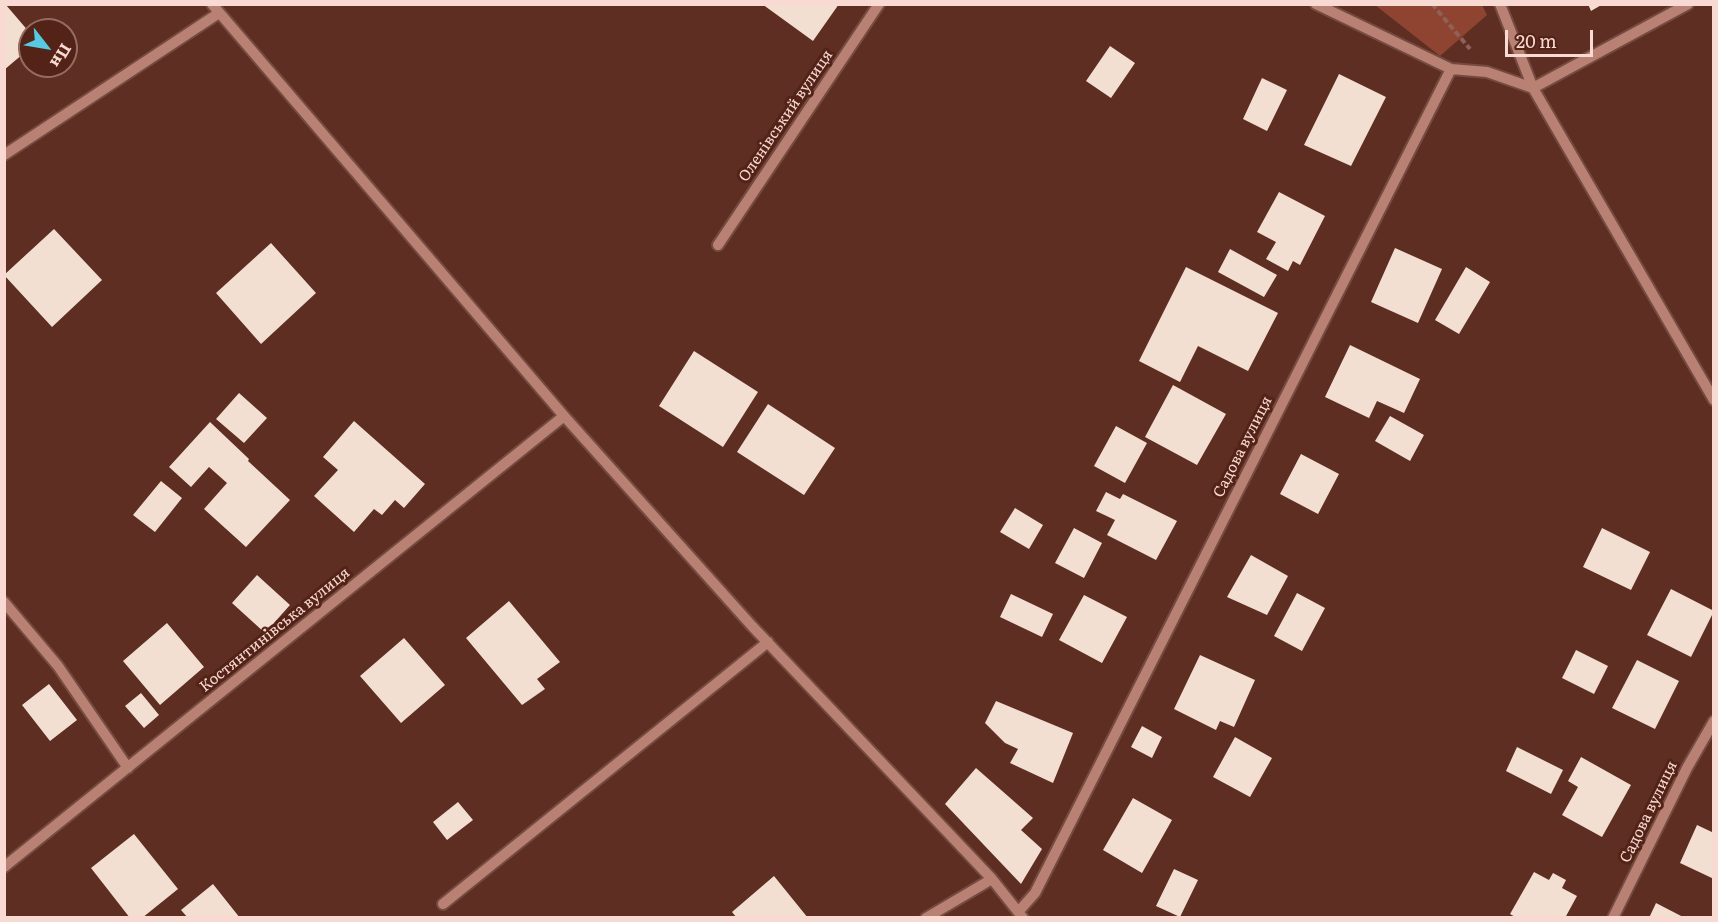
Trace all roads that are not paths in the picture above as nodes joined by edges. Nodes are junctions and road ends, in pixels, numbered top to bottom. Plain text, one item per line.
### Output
1 (879, 4) edge
2 (1316, 4) edge
3 (1500, 4) edge
4 (1688, 4) edge
5 (216, 9) edge
6 (1451, 69) junction
7 (1533, 88) junction
8 (4, 155) edge
9 (718, 245) dead end
10 (1713, 400) edge
11 (564, 416) junction
12 (4, 602) edge
13 (768, 642) junction
14 (1713, 721) edge
15 (128, 768) junction
16 (4, 867) edge
17 (992, 879) junction
18 (443, 904) dead end
19 (1021, 914) edge
20 (926, 918) edge
21 (1613, 918) edge

1 - 9 street, Оленівський вулиця
2 - 6 street
3 - 7 street
4 - 7 street
5 - 8 street
5 - 11 street
6 - 7 street
6 - 19 street, Садова вулиця
7 - 10 street
11 - 13 street
11 - 15 street, Костянтинівська вулиця
12 - 15 street
13 - 17 street
13 - 18 street
14 - 21 street, Садова вулиця
15 - 16 street, Костянтинівська вулиця
17 - 19 street
17 - 20 street

